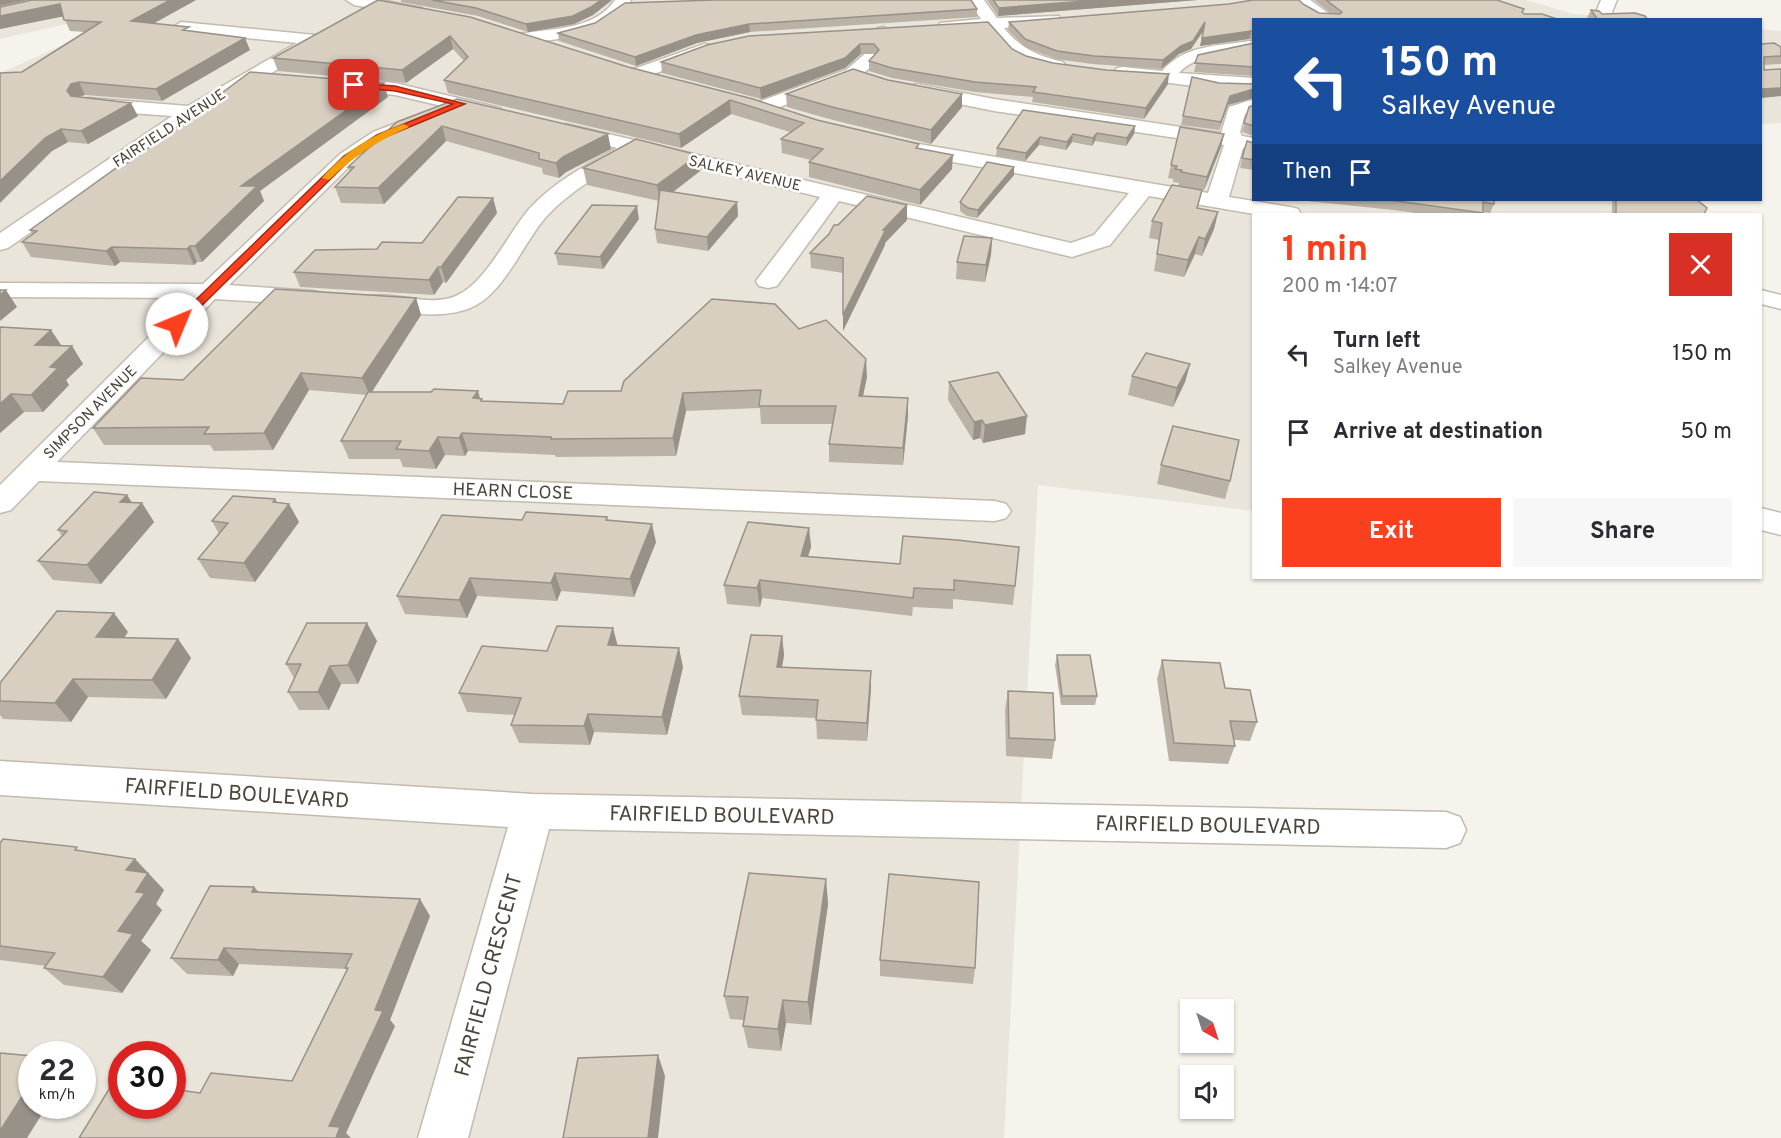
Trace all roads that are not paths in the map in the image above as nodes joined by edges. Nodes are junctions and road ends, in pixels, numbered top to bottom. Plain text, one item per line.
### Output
1 (976, 0) edge
2 (1301, 0) edge
3 (1609, 0) edge
4 (626, 3) edge
5 (355, 8) edge
6 (425, 8) edge
7 (1075, 17) edge
8 (1326, 18) edge
9 (1606, 18) edge
10 (992, 23) junction
11 (181, 27) edge
12 (335, 28) edge
13 (927, 29) edge
14 (905, 30) edge
15 (884, 32) junction
16 (861, 33) edge
17 (315, 40) junction
18 (722, 43) edge
19 (1249, 46) edge
20 (560, 49) edge
21 (615, 67) edge
22 (1075, 68) edge
23 (1103, 71) edge
24 (637, 74) junction
25 (1167, 76) junction
26 (251, 77) junction
27 (284, 80) edge
28 (318, 82) edge
29 (671, 83) edge
30 (1252, 84) edge
31 (898, 87) edge
32 (740, 101) edge
33 (85, 103) edge
34 (461, 104) junction
35 (1252, 106) edge
36 (762, 107) junction
37 (191, 112) junction
38 (507, 115) edge
39 (794, 117) edge
40 (542, 124) edge
41 (1244, 143) edge
42 (891, 144) edge
43 (634, 147) junction
44 (1143, 190) junction
45 (833, 194) junction
46 (1216, 203) junction
47 (1283, 213) edge
48 (0, 243) edge
49 (768, 282) dead end
50 (0, 290) edge
51 (209, 291) junction
52 (1762, 297) edge
53 (1781, 302) edge
54 (31, 471) junction
55 (0, 502) edge
56 (995, 511) dead end
57 (1762, 519) edge
58 (1781, 524) edge
59 (0, 778) edge
60 (533, 811) junction
61 (1446, 830) dead end
62 (443, 1138) edge

1 - 10 street
2 - 8 street
3 - 9 street
4 - 20 street
5 - 6 street
7 - 10 street
10 - 13 street
10 - 22 street
11 - 17 street
12 - 17 street, FAIRFIELD AVENUE
14 - 15 street
15 - 16 street
15 - 36 street
17 - 26 street, FAIRFIELD AVENUE
18 - 24 street
19 - 25 street
21 - 24 street
23 - 25 street
24 - 29 street
25 - 30 street
26 - 27 street
26 - 37 street, FAIRFIELD AVENUE
28 - 34 street
31 - 41 street
32 - 36 street
33 - 37 street
34 - 38 street
34 - 51 street, SIMPSON AVENUE
35 - 41 street
36 - 39 street
37 - 48 street, FAIRFIELD AVENUE
40 - 43 street, SALKEY AVENUE
41 - 46 street
42 - 44 street
43 - 45 street, SALKEY AVENUE
43 - 51 street
44 - 45 street, SALKEY AVENUE
44 - 46 street
45 - 49 street
46 - 47 street
50 - 51 street
51 - 54 street, SIMPSON AVENUE
52 - 53 street
54 - 55 street, SIMPSON AVENUE
54 - 56 street, HEARN CLOSE
57 - 58 street
59 - 60 street, FAIRFIELD BOULEVARD
60 - 61 street, FAIRFIELD BOULEVARD
60 - 62 street, FAIRFIELD CRESCENT

